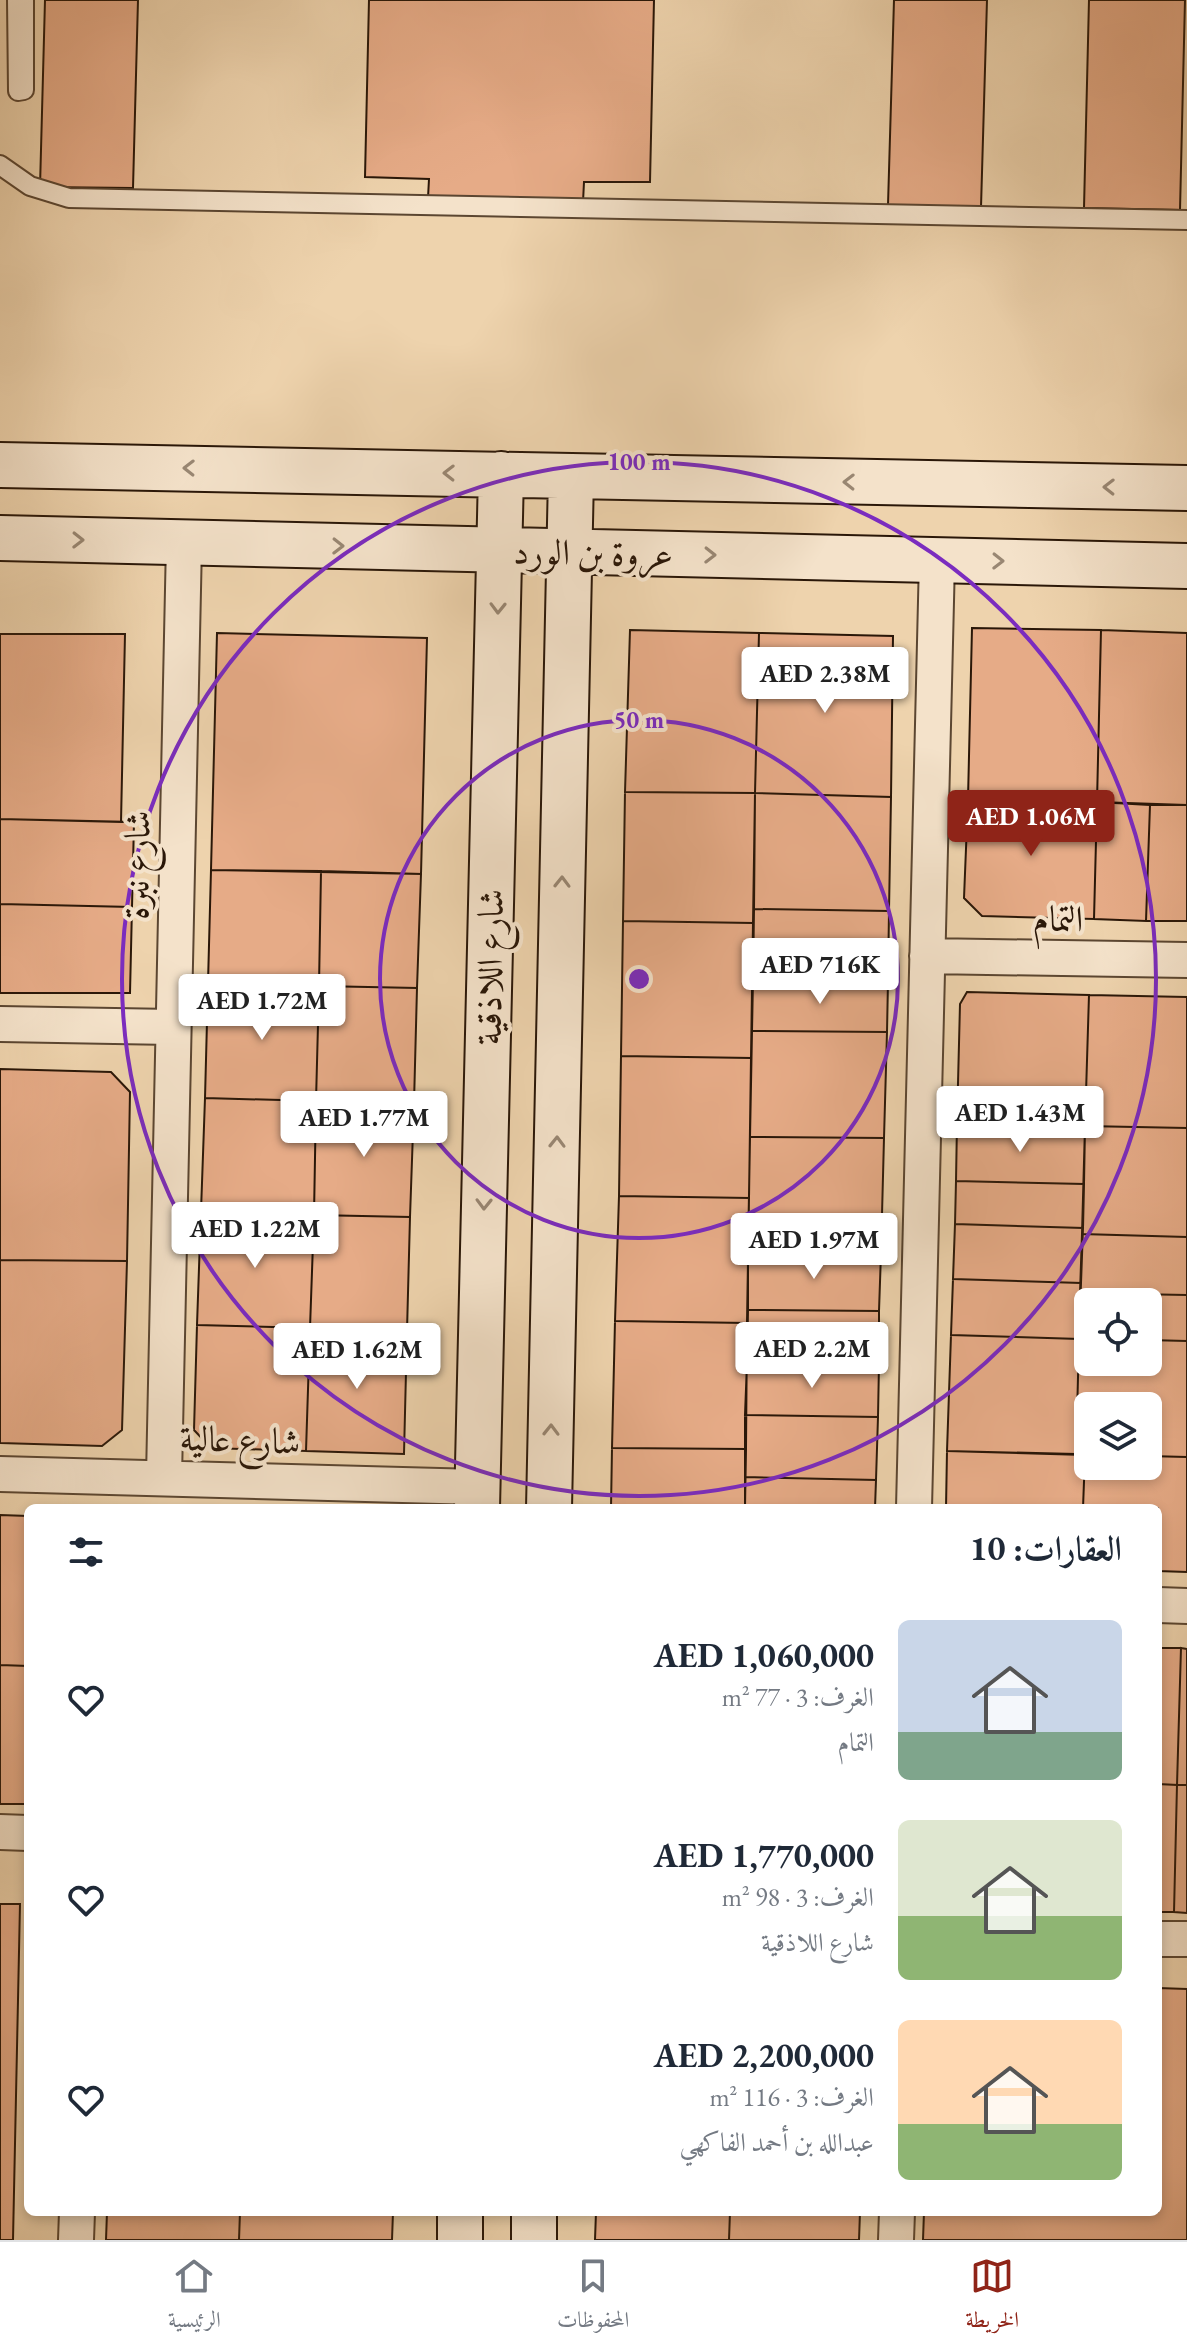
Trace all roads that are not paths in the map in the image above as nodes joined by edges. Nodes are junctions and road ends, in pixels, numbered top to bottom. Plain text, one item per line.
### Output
1 (17, 0) edge
2 (24, 0) edge
3 (0, 165) edge
4 (1187, 220) edge
5 (0, 465) edge
6 (501, 474) junction
7 (571, 476) junction
8 (1187, 488) edge
9 (0, 538) edge
10 (184, 543) junction
11 (499, 550) junction
12 (569, 552) junction
13 (937, 560) junction
14 (1187, 566) edge
15 (927, 956) junction
16 (1187, 960) edge
17 (0, 1024) edge
18 (172, 1027) junction
19 (0, 1474) edge
20 (164, 1477) junction
21 (477, 1497) edge
22 (549, 1504) edge
23 (914, 1504) edge
24 (1162, 1605) edge
25 (1187, 1606) edge
26 (0, 1832) edge
27 (24, 1833) edge
28 (1162, 1939) edge
29 (1187, 1939) edge
30 (77, 2216) edge
31 (460, 2216) edge
32 (534, 2216) edge
33 (897, 2216) edge
34 (76, 2240) edge
35 (460, 2240) edge
36 (534, 2240) edge
37 (896, 2240) edge

1 - 2 lane
3 - 4 lane
6 -> 5 street, عروة بن الورد
6 - 7 street, عروة بن الورد
6 - 11 street, شارع اللاذقية
8 -> 7 street, عروة بن الورد
7 - 12 street, شارع اللاذقية
9 -> 10 street, عروة بن الورد
10 -> 11 street, عروة بن الورد
10 - 18 street, شارع نبرة
11 - 12 street, عروة بن الورد
11 -> 21 street, شارع اللاذقية
12 -> 13 street, عروة بن الورد
22 -> 12 street, شارع اللاذقية
13 -> 14 street, عروة بن الورد
13 - 15 street
15 - 16 street, التمام
15 - 23 street
17 - 18 street
18 - 20 street, شارع نبرة
19 - 20 street, شارع عالية
20 - 21 street, شارع عالية
24 - 25 street
26 - 27 street
28 - 29 street
30 - 34 street
31 - 35 street
32 - 36 street
33 - 37 street

